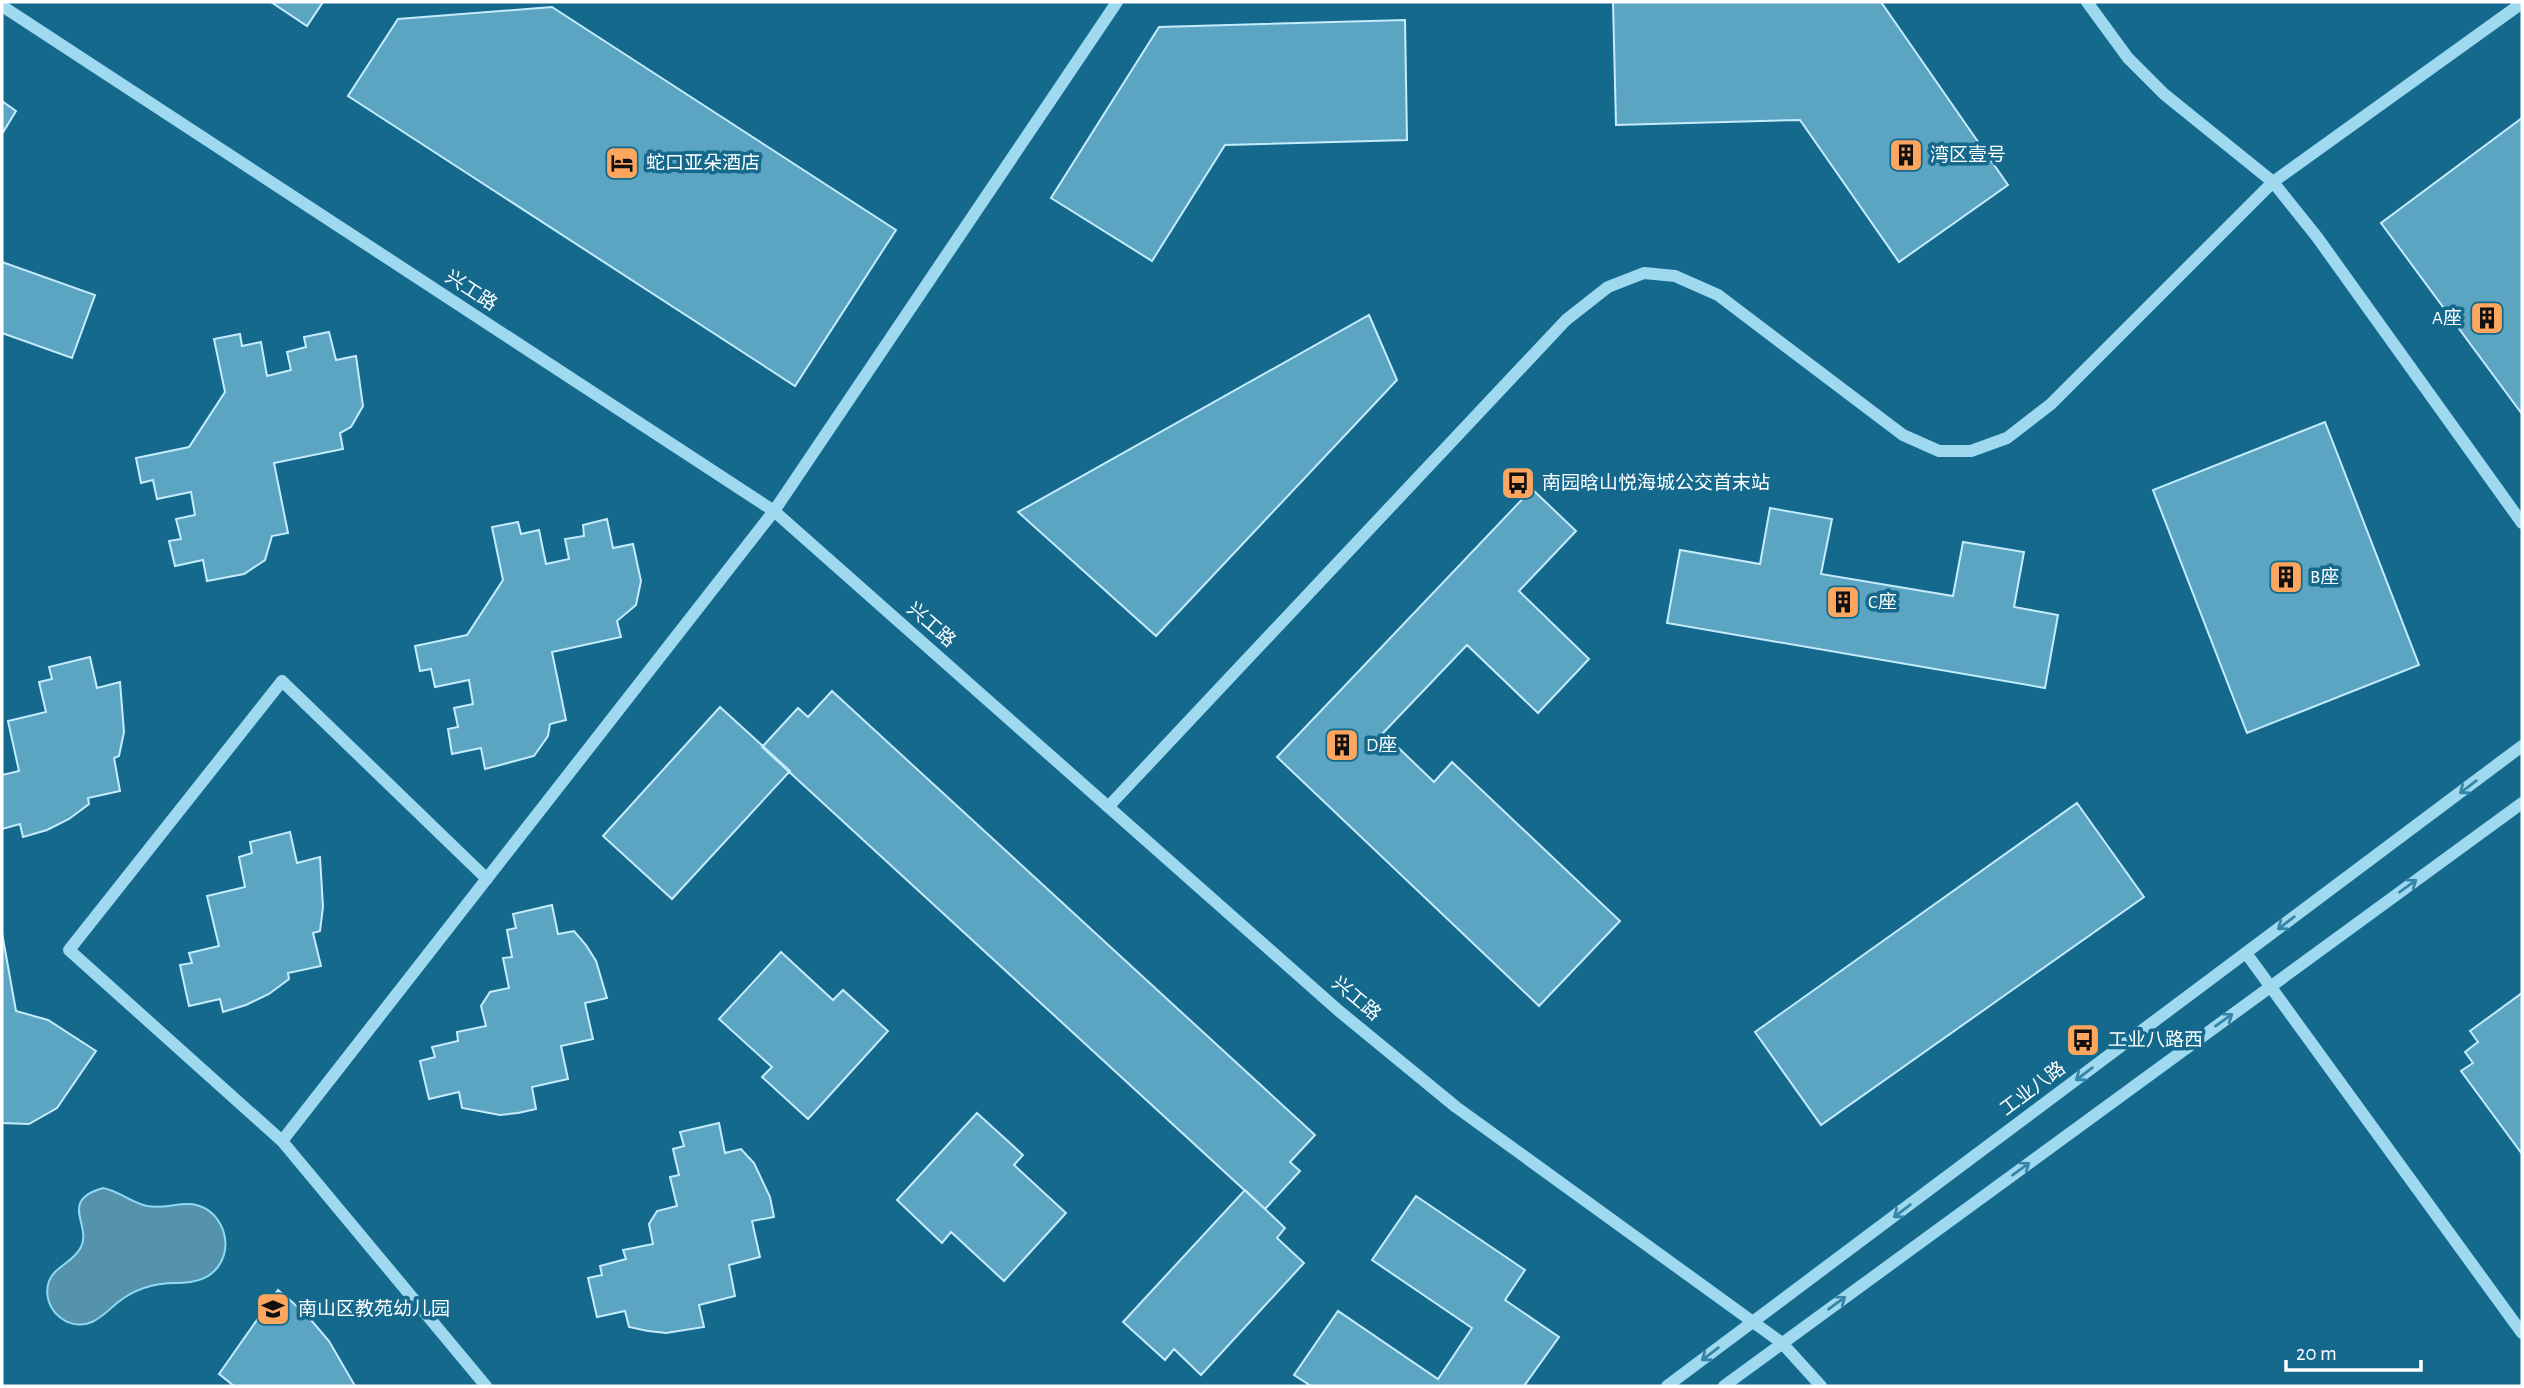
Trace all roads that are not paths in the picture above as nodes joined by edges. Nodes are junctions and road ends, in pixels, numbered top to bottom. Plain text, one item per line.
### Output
1 (1118, 2) edge
2 (2087, 2) edge
3 (2522, 3) edge
4 (2, 6) edge
5 (2273, 182) junction
6 (774, 511) junction
7 (2522, 523) edge
8 (2522, 746) edge
9 (2522, 803) edge
10 (1108, 807) junction
11 (487, 879) junction
12 (2246, 953) junction
13 (2270, 987) junction
14 (282, 1140) junction
15 (1753, 1322) junction
16 (2522, 1333) edge
17 (1782, 1343) junction
18 (486, 1386) edge
19 (1667, 1386) edge
20 (1724, 1386) edge
21 (1821, 1386) edge

1 - 6 street
2 - 5 street
3 - 5 street
4 - 6 street, 兴工路
5 - 7 street
5 - 10 street
6 - 10 street, 兴工路
6 - 11 street
8 -> 12 street, 工业八路
13 -> 9 street
10 - 15 street, 兴工路
11 - 14 street
11 - 14 street
12 - 13 street
12 -> 15 street, 工业八路
13 - 16 street
17 -> 13 street
14 - 18 street
15 - 17 street, 兴工路
15 -> 19 street, 工业八路
17 - 20 street
17 - 21 street, 兴工路

